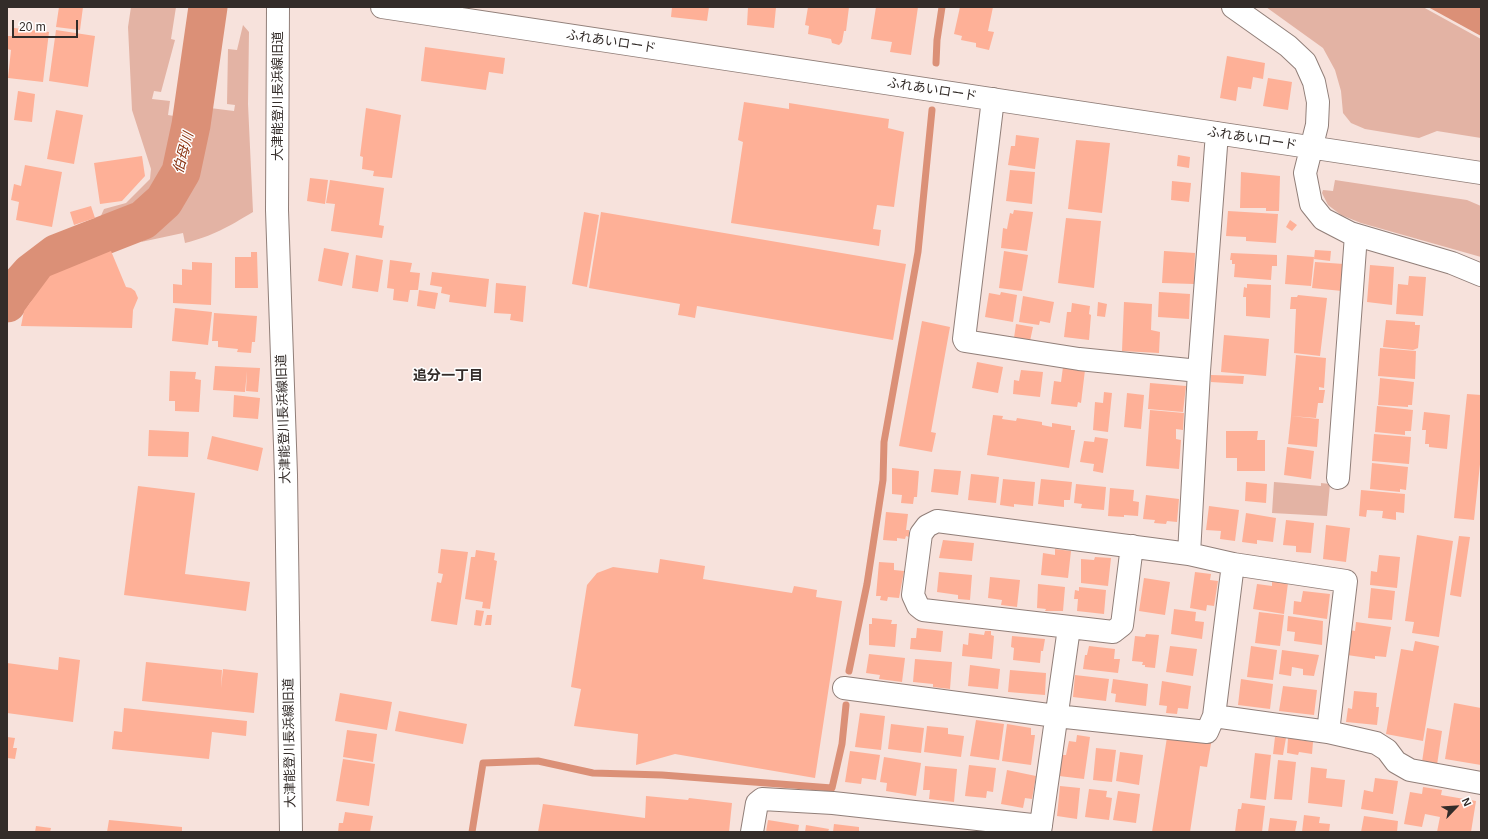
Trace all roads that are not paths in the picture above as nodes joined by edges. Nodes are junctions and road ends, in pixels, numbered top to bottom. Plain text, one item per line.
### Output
1 (278, 7) edge
2 (382, 7) edge
3 (1233, 7) edge
4 (993, 99) junction
5 (1217, 134) junction
6 (1311, 148) junction
7 (1478, 173) edge
8 (1356, 234) junction
9 (1481, 275) edge
10 (1199, 371) junction
11 (1338, 478) dead end
12 (1132, 546) junction
13 (1189, 554) junction
14 (1233, 564) junction
15 (1069, 628) junction
16 (844, 688) dead end
17 (1056, 716) junction
18 (1214, 716) junction
19 (1328, 732) junction
20 (1481, 783) edge
21 (1040, 829) edge
22 (291, 832) edge
23 (752, 832) edge

1 - 22 street, 大津能登川長浜線旧道
2 - 4 street, ふれあいロード
3 - 6 street
4 - 5 street, ふれあいロード
4 - 10 street
5 - 6 street, ふれあいロード
5 - 10 street
6 - 7 street, ふれあいロード
6 - 8 street
8 - 9 street
8 - 11 street
10 - 13 street
12 - 13 street
12 - 15 street
12 - 15 street
13 - 14 street
14 - 18 street
14 - 19 street
15 - 17 street
16 - 17 street
17 - 18 street
17 - 21 street
18 - 19 street
19 - 20 street
21 - 23 street

